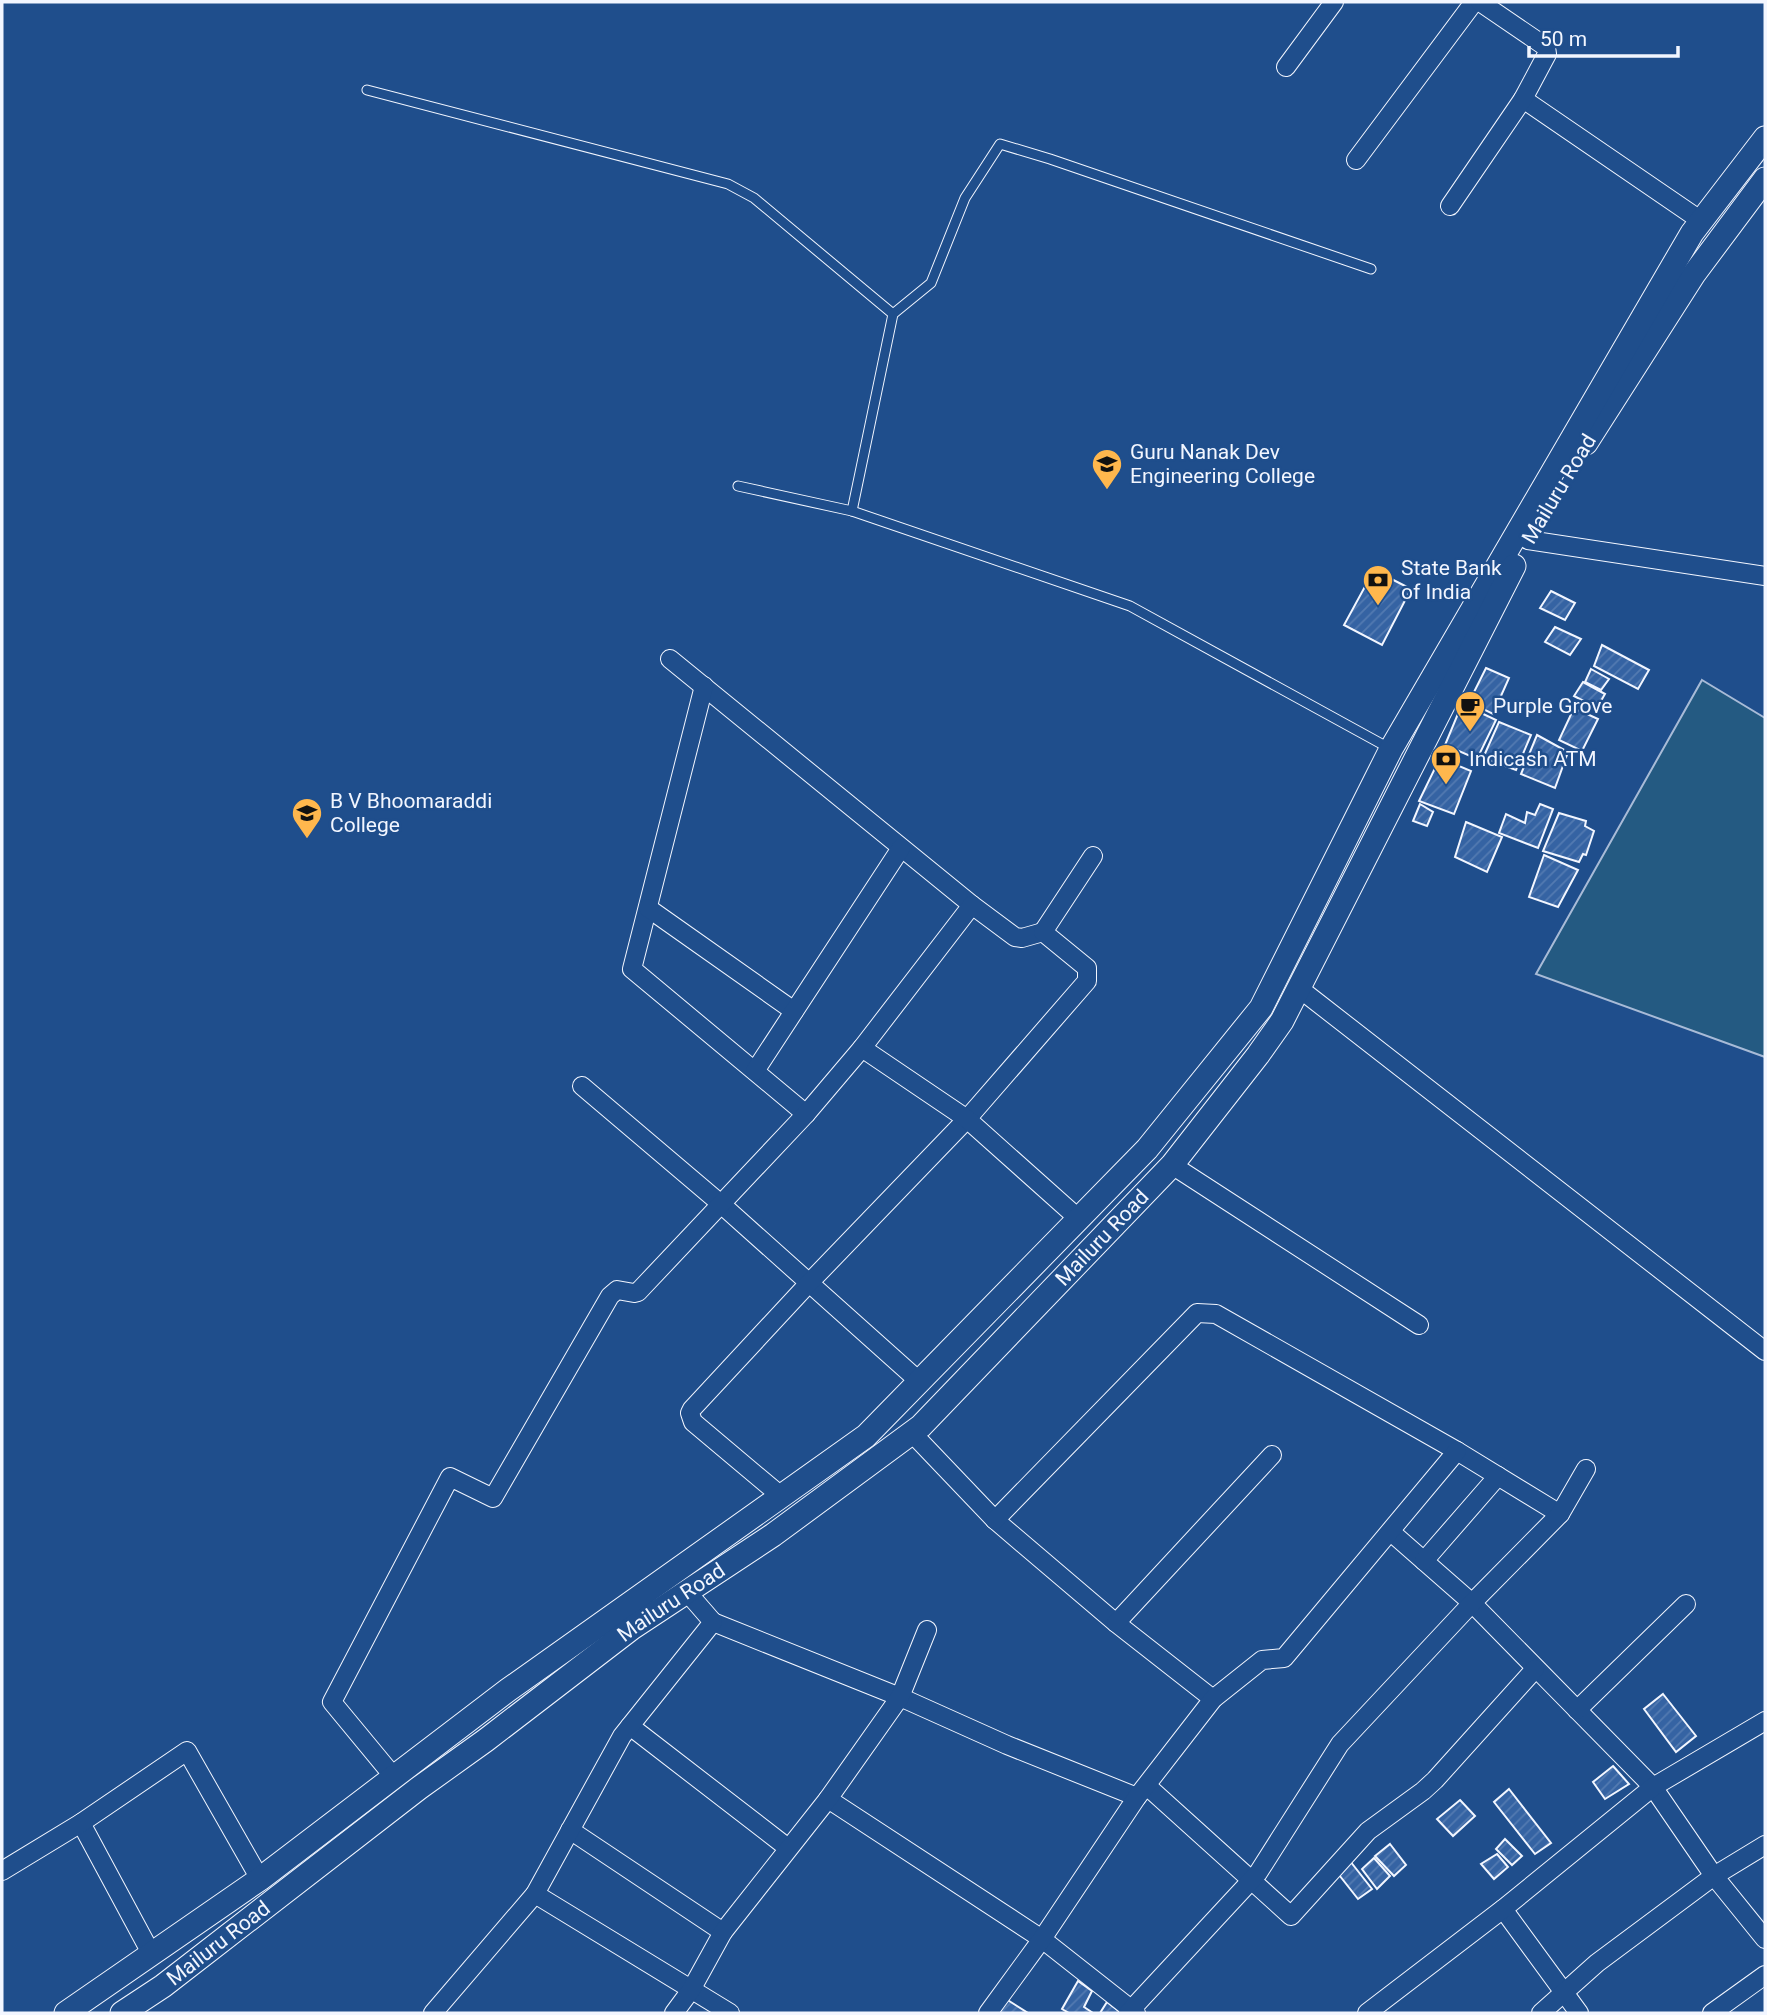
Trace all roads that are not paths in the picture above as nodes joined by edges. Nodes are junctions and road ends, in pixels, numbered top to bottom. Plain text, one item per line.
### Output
1 (1334, 2) edge
2 (1474, 2) edge
3 (1480, 2) edge
4 (1286, 67) dead end
5 (367, 90) dead end
6 (1523, 99) junction
7 (1765, 138) edge
8 (1356, 160) dead end
9 (1765, 179) edge
10 (1450, 206) dead end
11 (1700, 220) junction
12 (1371, 270) dead end
13 (893, 314) junction
14 (738, 486) dead end
15 (852, 511) junction
16 (1528, 540) junction
17 (1765, 576) edge
18 (670, 659) dead end
19 (704, 686) junction
20 (1391, 749) junction
21 (1414, 759) junction
22 (901, 848) junction
23 (1093, 856) dead end
24 (972, 905) junction
25 (648, 908) junction
26 (1043, 932) junction
27 (1300, 989) junction
28 (794, 1011) junction
29 (862, 1048) junction
30 (755, 1071) junction
31 (582, 1086) dead end
32 (806, 1114) junction
33 (967, 1119) junction
34 (1171, 1165) junction
35 (721, 1204) junction
36 (1079, 1219) junction
37 (809, 1283) junction
38 (1419, 1325) dead end
39 (1765, 1350) edge
40 (920, 1382) junction
41 (912, 1433) junction
42 (1457, 1451) junction
43 (1272, 1455) dead end
44 (1586, 1469) dead end
45 (1498, 1476) junction
46 (781, 1496) junction
47 (1560, 1514) junction
48 (995, 1520) junction
49 (1391, 1532) junction
50 (1424, 1561) junction
51 (687, 1592) junction
52 (1472, 1603) junction
53 (1686, 1604) dead end
54 (713, 1622) junction
55 (1116, 1623) junction
56 (927, 1630) dead end
57 (1535, 1669) junction
58 (900, 1698) junction
59 (1213, 1699) junction
60 (1577, 1710) junction
61 (1765, 1721) edge
62 (630, 1726) junction
63 (394, 1777) junction
64 (1653, 1787) junction
65 (1142, 1792) junction
66 (828, 1799) junction
67 (81, 1823) junction
68 (570, 1830) junction
69 (1765, 1845) edge
70 (788, 1849) junction
71 (2, 1871) edge
72 (1714, 1876) junction
73 (260, 1879) junction
74 (1250, 1881) junction
75 (535, 1894) junction
76 (1503, 1909) junction
77 (723, 1932) junction
78 (1765, 1939) edge
79 (1042, 1940) junction
80 (152, 1955) junction
81 (1765, 1975) edge
82 (691, 1990) junction
83 (1564, 1994) junction
84 (1132, 2012) edge
85 (66, 2013) edge
86 (122, 2013) edge
87 (433, 2013) edge
88 (674, 2013) edge
89 (730, 2013) edge
90 (988, 2013) edge
91 (1367, 2013) edge
92 (1541, 2013) edge
93 (1579, 2013) edge
94 (1712, 2013) edge

1 - 4 street
2 - 8 street
3 - 6 street
5 - 13 lane
6 - 10 street
6 - 11 street
7 - 11 street
9 - 16 street, Mailuru Road
11 - 20 street
12 - 13 lane
13 - 15 lane
14 - 15 lane
15 - 20 lane
16 - 17 street
16 - 21 street, Mailuru Road
18 - 19 street
19 - 22 street
19 - 25 street
20 - 21 street
20 - 36 street
21 - 27 street, Mailuru Road
22 - 24 street
22 - 28 street
23 - 26 street
24 - 26 street
24 - 29 street
25 - 28 street
25 - 30 street
26 - 33 street
27 - 34 street, Mailuru Road
27 - 39 street
28 - 30 street
29 - 32 street
29 - 33 street
30 - 32 street
31 - 35 street
32 - 35 street
33 - 36 street
33 - 37 street
34 - 38 street
34 - 41 street, Mailuru Road
35 - 37 street
35 - 63 street
36 - 40 street
37 - 40 street
37 - 46 street
40 - 46 street
41 - 48 street
41 - 51 street, Mailuru Road
42 - 45 street
42 - 48 street
42 - 49 street
43 - 55 street
44 - 47 street
45 - 47 street
45 - 50 street
46 - 63 street
47 - 52 street
48 - 55 street
49 - 50 street
49 - 59 street
50 - 52 street
51 - 54 street
51 - 86 street, Mailuru Road
52 - 57 street
52 - 74 street
53 - 60 street
54 - 58 street
54 - 62 street
55 - 59 street
56 - 58 street
57 - 60 street
57 - 74 street
58 - 65 street
58 - 66 street
59 - 65 street
60 - 64 street
61 - 64 street
62 - 68 street
62 - 70 street
63 - 73 street
64 - 72 street
64 - 76 street
65 - 74 street
65 - 79 street
66 - 70 street
66 - 79 street
67 - 71 street
67 - 73 street
67 - 80 street
68 - 75 street
68 - 77 street
69 - 72 street
70 - 77 street
72 - 78 street
72 - 83 street
73 - 80 street
74 - 84 street
75 - 82 street
75 - 87 street
76 - 83 street
76 - 91 street
77 - 82 street
79 - 84 street
79 - 90 street
80 - 85 street
81 - 94 street
82 - 88 street
82 - 89 street
83 - 92 street
83 - 93 street

